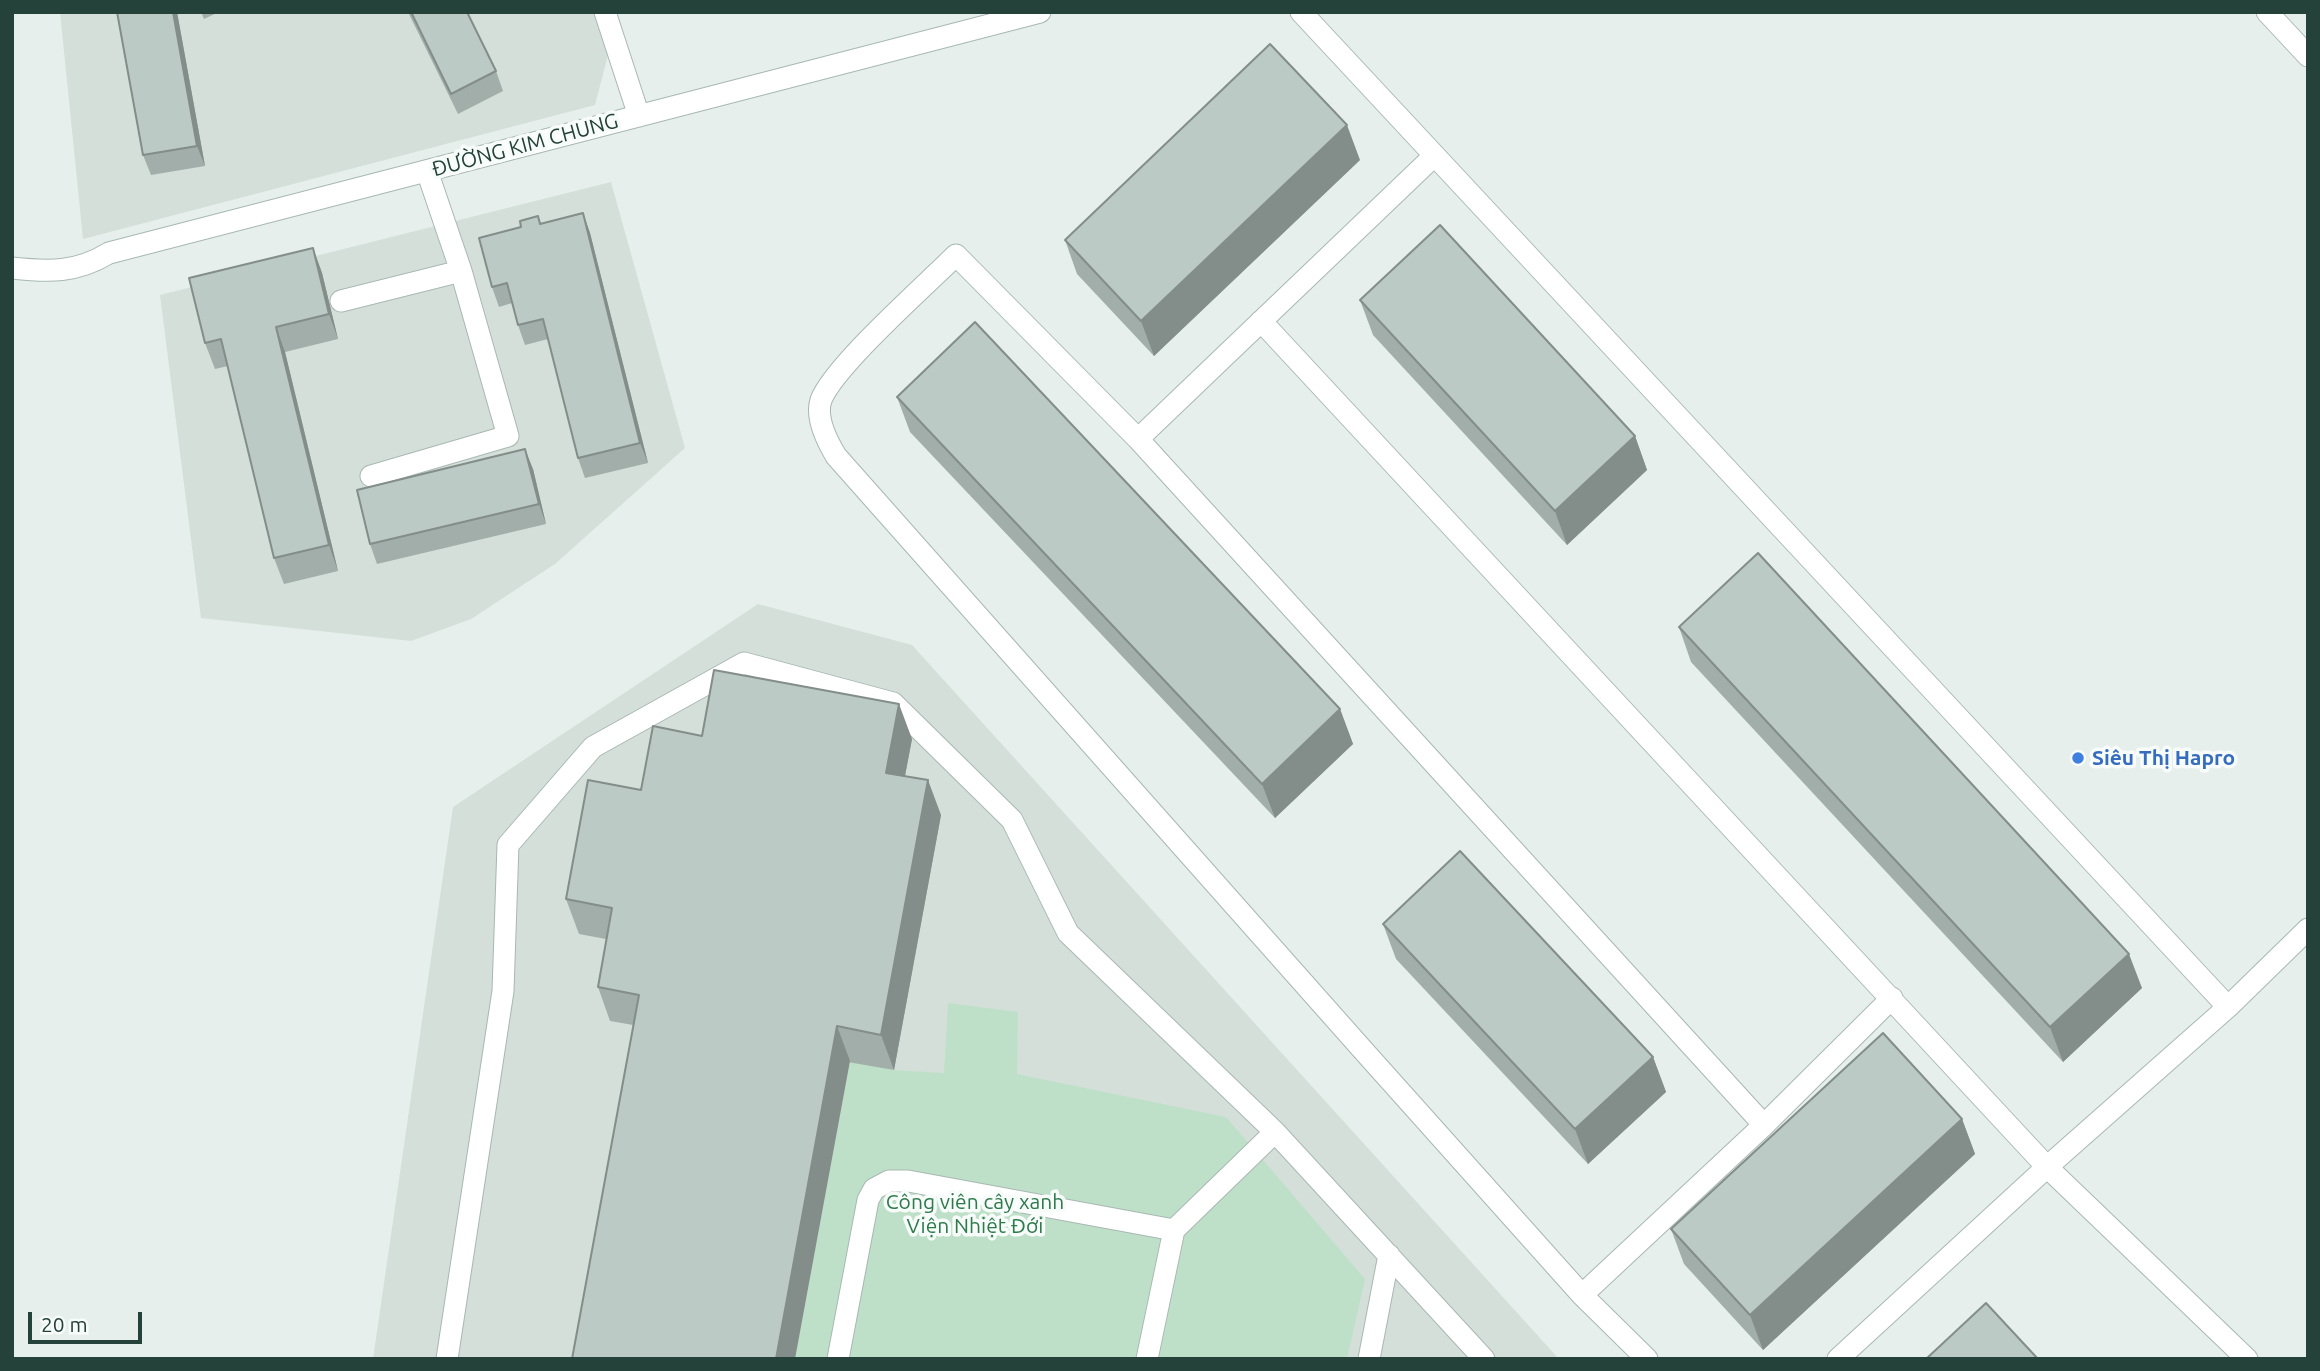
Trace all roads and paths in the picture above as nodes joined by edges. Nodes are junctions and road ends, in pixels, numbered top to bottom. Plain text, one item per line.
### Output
1 (605, 12) edge
2 (1040, 12) edge
3 (1301, 12) edge
4 (2267, 12) edge
5 (2304, 43) edge
6 (639, 116) junction
7 (1434, 156) junction
8 (427, 171) junction
9 (12, 268) edge
10 (461, 271) junction
11 (341, 301) dead end
12 (1261, 321) junction
13 (1138, 439) junction
14 (371, 476) dead end
15 (2308, 929) edge
16 (1892, 998) junction
17 (2228, 1007) junction
18 (1764, 1125) junction
19 (1275, 1132) junction
20 (2047, 1167) junction
21 (1174, 1230) junction
22 (1389, 1255) junction
23 (1583, 1294) junction
24 (447, 1359) edge
25 (838, 1359) edge
26 (1147, 1359) edge
27 (1369, 1359) edge
28 (1484, 1359) edge
29 (1647, 1359) edge
30 (1838, 1359) edge
31 (2247, 1359) edge

1 - 6 street
2 - 6 street, ĐƯỜNG KIM CHUNG
3 - 7 street
4 - 5 street
6 - 8 street, ĐƯỜNG KIM CHUNG
7 - 12 street
7 - 17 street
8 - 9 street, ĐƯỜNG KIM CHUNG
8 - 10 street
10 - 11 street
10 - 14 street
12 - 13 street
12 - 16 street
13 - 18 street
13 - 23 street
15 - 17 street
16 - 18 street
16 - 20 street
17 - 20 street
18 - 23 street
19 - 21 street
19 - 22 street
19 - 24 street
20 - 30 street
20 - 31 street
21 - 25 street
21 - 26 street
22 - 27 street
22 - 28 street
23 - 29 street

